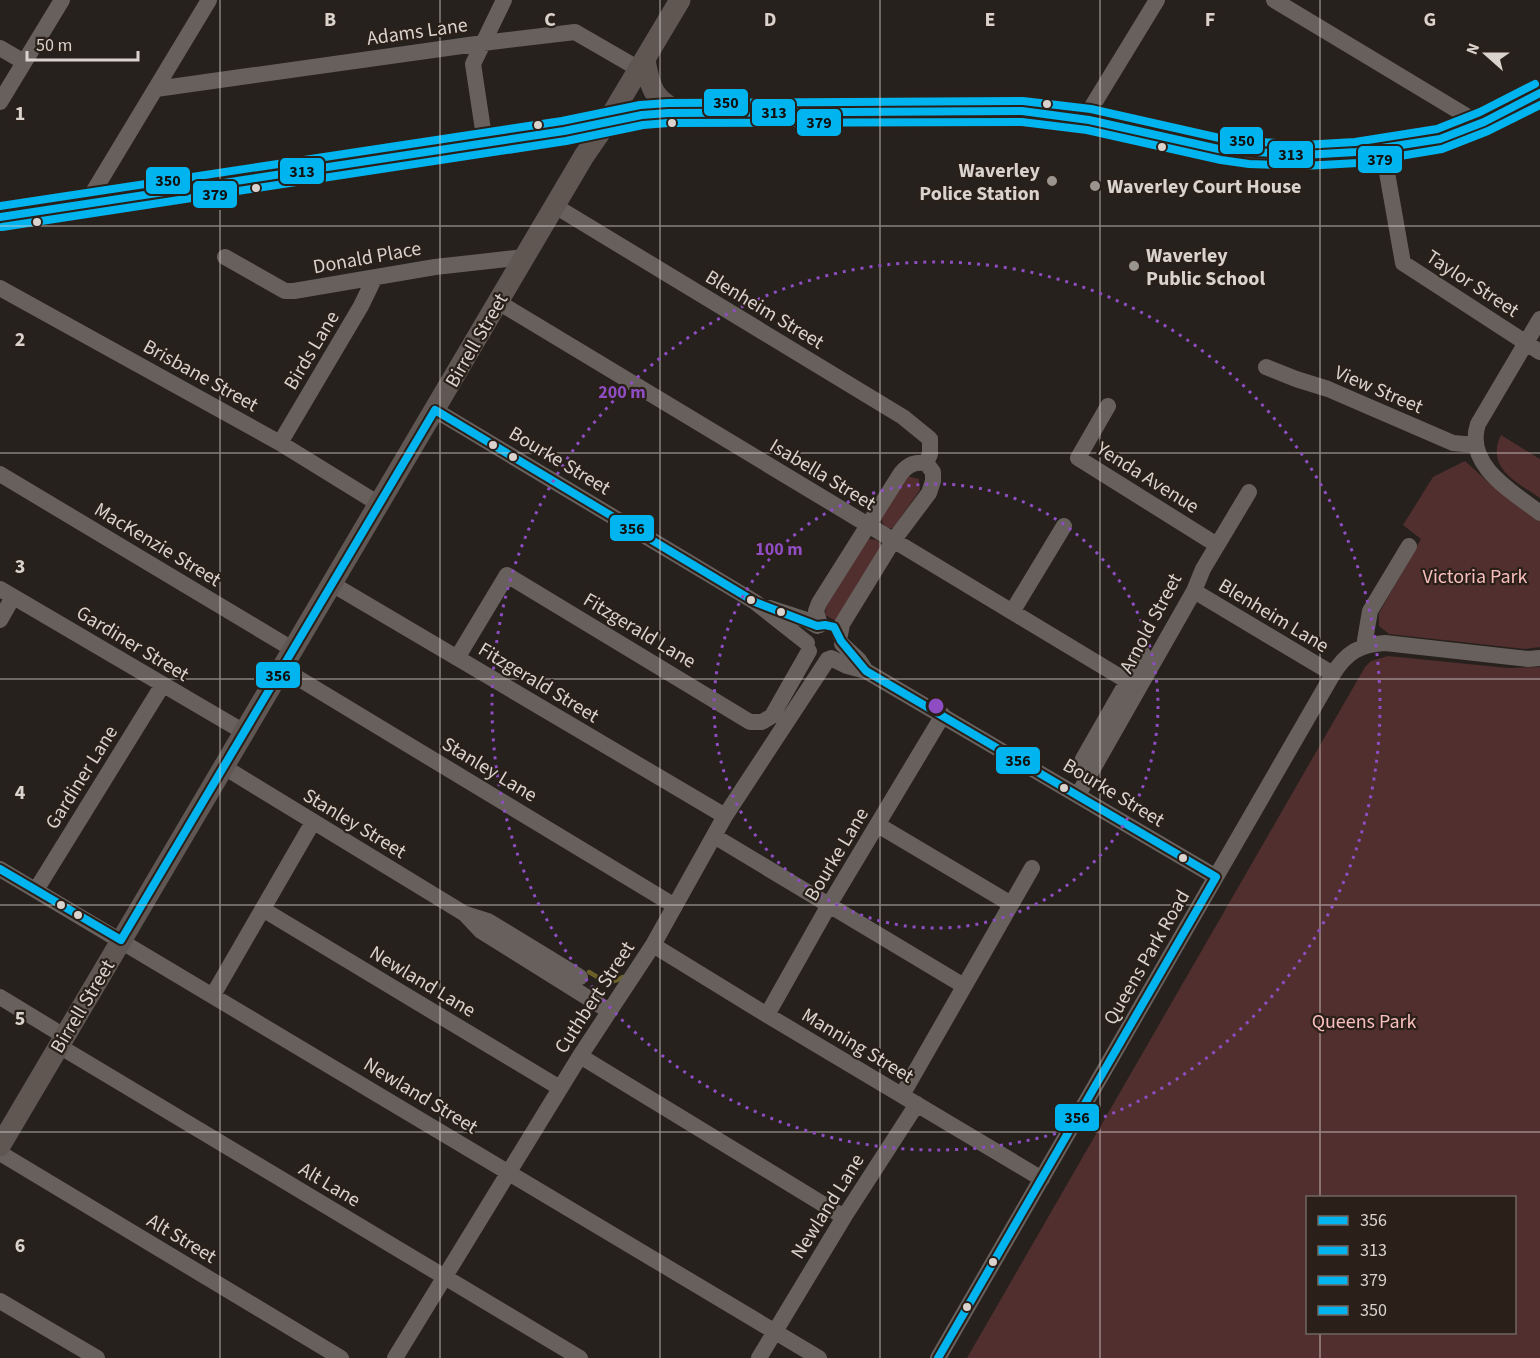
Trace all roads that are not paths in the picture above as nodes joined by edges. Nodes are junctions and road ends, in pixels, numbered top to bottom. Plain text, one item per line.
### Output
1 (62, 0) edge
2 (209, 0) edge
3 (504, 0) edge
4 (680, 0) edge
5 (1157, 0) edge
6 (1274, 0) edge
7 (483, 43) junction
8 (0, 48) edge
9 (24, 62) junction
10 (642, 64) junction
11 (156, 89) junction
12 (1540, 93) edge
13 (0, 102) edge
14 (683, 113) junction
15 (1084, 117) junction
16 (606, 124) junction
17 (1480, 124) junction
18 (485, 143) junction
19 (1383, 150) junction
20 (86, 204) junction
21 (555, 206) junction
22 (0, 217) edge
23 (225, 257) dead end
24 (525, 257) junction
25 (375, 276) junction
26 (0, 288) edge
27 (498, 302) junction
28 (1540, 318) edge
29 (1533, 347) edge
30 (1266, 366) dead end
31 (1108, 406) dead end
32 (435, 410) junction
33 (280, 443) junction
34 (1476, 446) junction
35 (926, 463) junction
36 (0, 474) edge
37 (1249, 492) dead end
38 (379, 504) junction
39 (1540, 513) edge
40 (867, 525) junction
41 (1064, 526) dead end
42 (894, 541) junction
43 (1217, 545) junction
44 (1409, 546) dead end
45 (332, 584) junction
46 (1194, 591) junction
47 (7, 593) edge
48 (755, 602) junction
49 (1012, 612) junction
50 (0, 620) edge
51 (819, 625) junction
52 (841, 639) junction
53 (1364, 646) junction
54 (808, 647) junction
55 (294, 650) junction
56 (1143, 654) dead end
57 (457, 658) junction
58 (830, 658) junction
59 (1540, 658) edge
60 (283, 669) junction
61 (866, 671) junction
62 (1333, 674) junction
63 (1127, 681) junction
64 (162, 686) junction
65 (943, 715) junction
66 (244, 732) junction
67 (224, 767) junction
68 (1089, 774) junction
69 (1078, 795) junction
70 (725, 816) junction
71 (313, 822) junction
72 (878, 825) junction
73 (714, 836) junction
74 (1032, 868) dead end
75 (0, 869) edge
76 (1216, 877) junction
77 (36, 890) junction
78 (1011, 904) junction
79 (829, 905) junction
80 (675, 906) junction
81 (264, 910) junction
82 (465, 914) junction
83 (121, 940) junction
84 (653, 945) junction
85 (579, 977) dead end
86 (964, 986) junction
87 (213, 995) junction
88 (0, 997) edge
89 (609, 1011) junction
90 (767, 1015) junction
91 (62, 1041) junction
92 (580, 1056) junction
93 (560, 1088) junction
94 (902, 1095) junction
95 (916, 1104) junction
96 (0, 1146) edge
97 (0, 1153) edge
98 (509, 1172) junction
99 (1042, 1179) junction
100 (844, 1216) junction
101 (444, 1277) junction
102 (0, 1301) edge
103 (775, 1332) junction
104 (97, 1358) edge
105 (341, 1358) edge
106 (395, 1358) edge
107 (580, 1358) edge
108 (759, 1358) edge
109 (819, 1358) edge
110 (938, 1358) edge

1 - 9 street
2 - 11 street
3 - 7 street
4 - 10 main road, Birrell Street
5 - 15 street
6 - 17 street
7 - 10 street, Adams Lane
7 - 11 street, Adams Lane
7 - 18 street
8 - 9 street
9 - 13 street
10 - 14 main road
10 - 16 main road, Birrell Street
11 - 20 street
12 - 17 main road
14 - 15 main road
14 - 16 main road
15 - 19 main road
16 - 18 street
16 - 21 main road, Birrell Street
17 - 19 main road
18 - 20 street
19 - 29 street, Taylor Street
20 - 22 street
21 - 24 main road, Birrell Street
21 - 35 street, Blenheim Street
23 - 25 street, Donald Place
24 - 25 street, Donald Place
24 - 27 main road, Birrell Street
25 - 33 street, Birds Lane
26 - 33 street, Brisbane Street
27 - 32 main road, Birrell Street
27 - 40 street, Isabella Street
28 - 29 street
29 - 34 street
30 - 34 street, View Street
31 - 43 street, Yenda Avenue
32 - 38 main road, Birrell Street
32 - 48 street, Bourke Street
33 - 38 street, Brisbane Street
34 - 39 street
35 - 40 street
35 - 42 street
36 - 55 street, MacKenzie Street
37 - 43 street, Arnold Street
38 - 45 main road, Birrell Street
40 - 42 street, Isabella Street
40 - 51 street
41 - 49 street
42 - 49 street, Isabella Street
42 - 52 street
43 - 46 street, Arnold Street
44 - 53 street
45 - 55 main road, Birrell Street
45 - 57 street, Fitzgerald Street
46 - 62 street, Blenheim Lane
46 - 68 street, Arnold Street
47 - 50 street
47 - 64 street, Gardiner Street
48 - 51 street, Bourke Street
48 - 54 street, Bourke Street
49 - 63 street, Isabella Street
51 - 52 street
51 - 54 street
52 - 58 street
52 - 61 street, Bourke Street
53 - 59 street
53 - 62 street, Queens Park Road
54 - 57 street, Fitzgerald Lane
54 - 58 street
55 - 60 main road, Birrell Street
56 - 63 street, Arnold Street
57 - 70 street, Fitzgerald Street
58 - 61 street, Bourke Street
58 - 70 street, Cuthbert Street
60 - 66 main road, Birrell Street
60 - 80 street, Stanley Lane
61 - 65 street, Bourke Street
62 - 76 street, Queens Park Road
63 - 68 street, Arnold Street
64 - 66 street, Gardiner Street
64 - 77 street, Gardiner Lane
65 - 69 street, Bourke Street
65 - 72 street, Bourke Lane
66 - 67 main road, Birrell Street
67 - 71 street, Stanley Street
67 - 83 main road, Birrell Street
68 - 69 street, Arnold Street
69 - 76 street, Bourke Street
70 - 73 street, Cuthbert Street
71 - 81 street
71 - 82 street, Stanley Street
72 - 78 street
72 - 79 street, Bourke Lane
73 - 79 street
73 - 80 street, Cuthbert Street
74 - 78 street
75 - 77 street, Newland Street
76 - 99 street, Queens Park Road
77 - 83 street, Newland Street
78 - 86 street
79 - 86 street
79 - 90 street, Bourke Lane
80 - 84 street, Cuthbert Street
81 - 87 street
81 - 93 street, Newland Lane
82 - 85 street, Stanley Street
82 - 89 street, Stanley Street
83 - 87 street, Newland Street
83 - 91 main road, Birrell Street
84 - 89 street, Cuthbert Street
84 - 90 street, Manning Street
86 - 94 street
87 - 98 street, Newland Street
88 - 91 street, Alt Lane
89 - 92 street, Cuthbert Street
90 - 94 street, Manning Street
91 - 96 main road, Birrell Street
91 - 101 street, Alt Lane
92 - 93 street, Cuthbert Street
92 - 100 street
93 - 98 street, Cuthbert Street
94 - 95 street, Manning Street
95 - 99 street, Manning Street
95 - 100 street, Newland Lane
97 - 105 street, Alt Street
98 - 101 street, Cuthbert Street
98 - 103 street, Newland Street
99 - 110 street, Queens Park Road
100 - 103 street, Newland Lane
101 - 106 street, Cuthbert Street
101 - 107 street, Alt Lane
102 - 104 street
103 - 108 street
103 - 109 street, Newland Street

